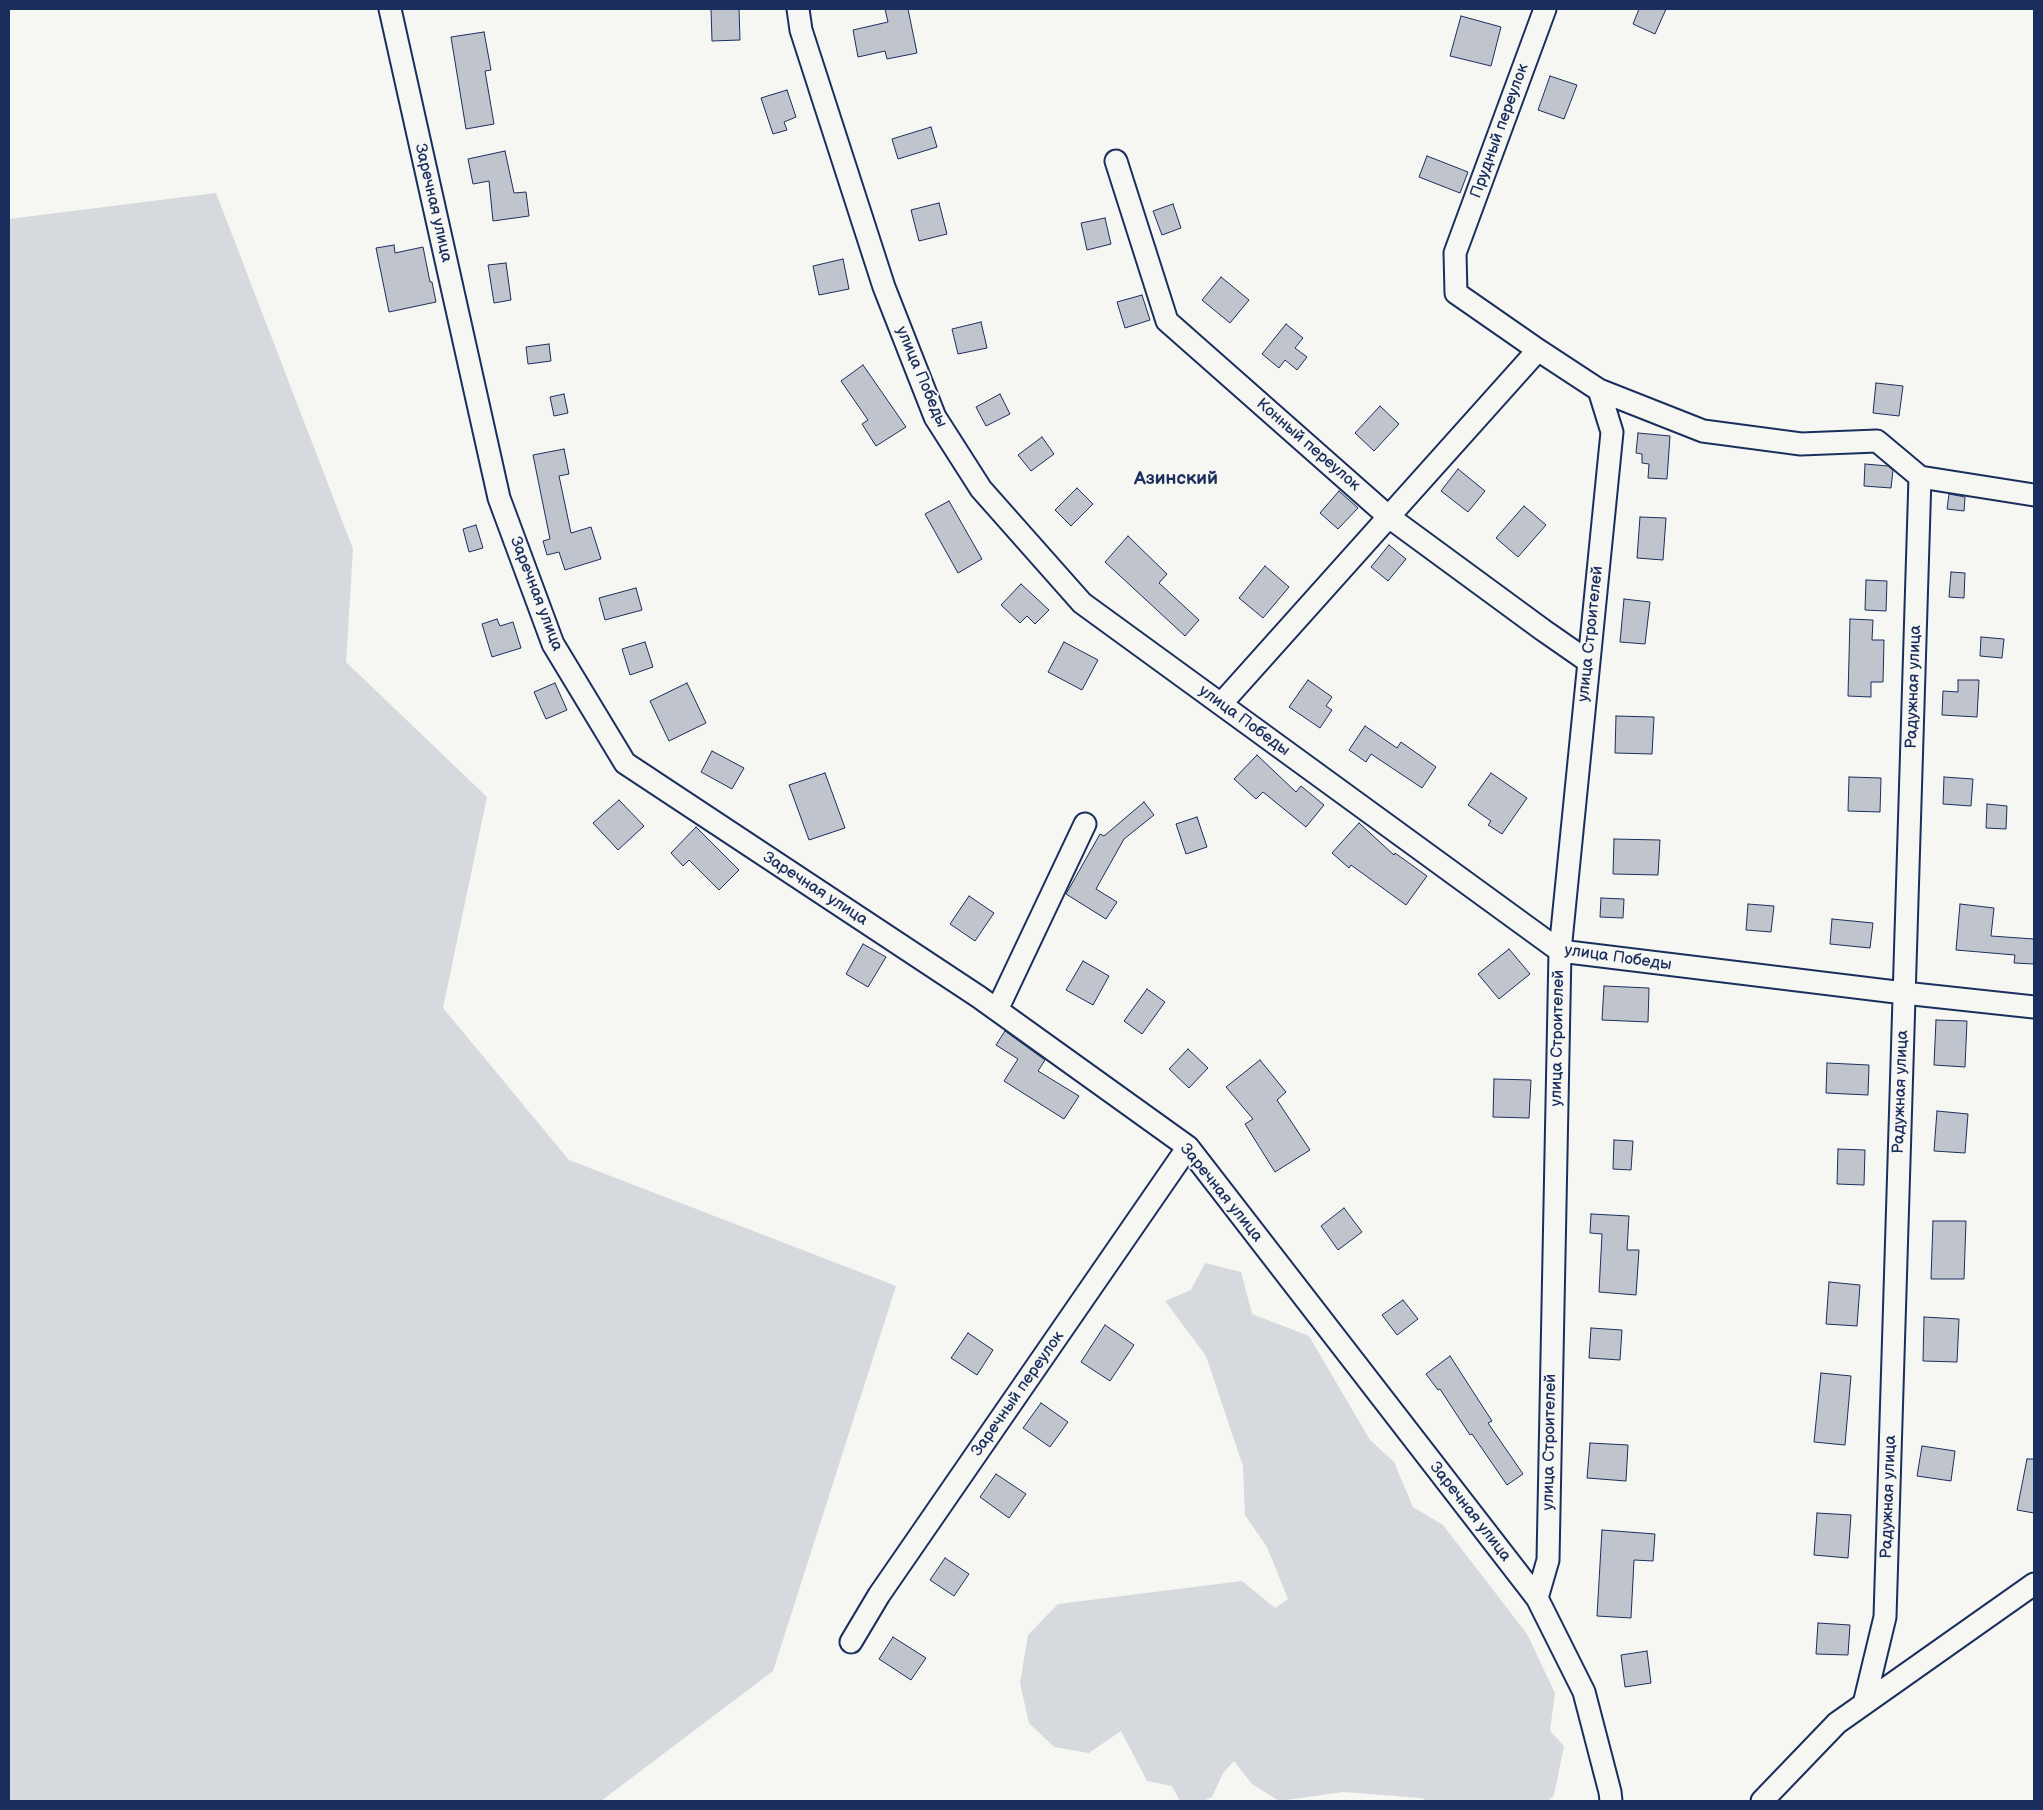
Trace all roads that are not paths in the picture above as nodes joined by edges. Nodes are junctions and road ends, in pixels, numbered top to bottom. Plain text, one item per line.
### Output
1 (390, 9) edge
2 (798, 9) edge
3 (1545, 9) edge
4 (1116, 161) dead end
5 (1538, 350) junction
6 (1599, 390) junction
7 (1920, 477) junction
8 (2034, 495) edge
9 (1389, 517) junction
10 (1589, 662) junction
11 (1221, 704) junction
12 (1085, 824) dead end
13 (1560, 951) junction
14 (1904, 993) junction
15 (2034, 1007) edge
16 (997, 1010) junction
17 (1188, 1147) junction
18 (2034, 1584) edge
19 (1537, 1598) junction
20 (851, 1642) dead end
21 (1864, 1704) junction
22 (1611, 1801) edge
23 (1762, 1801) edge

1 - 16 street, Заречная улица
2 - 11 street, улица Победы
3 - 5 street, Прудный переулок
4 - 9 street, Конный переулок
5 - 6 street
5 - 9 street
6 - 7 street
6 - 10 street, улица Строителей
7 - 8 street
7 - 14 street, Радужная улица
9 - 10 street, Конный переулок
9 - 11 street
10 - 13 street, улица Строителей
11 - 13 street, улица Победы
12 - 16 street
13 - 14 street, улица Победы
13 - 19 street, улица Строителей
14 - 15 street, улица Победы
14 - 21 street, Радужная улица
16 - 17 street, Заречная улица
17 - 19 street, Заречная улица
17 - 20 street, Заречный переулок
18 - 21 street
19 - 22 street, Заречная улица
21 - 23 street

